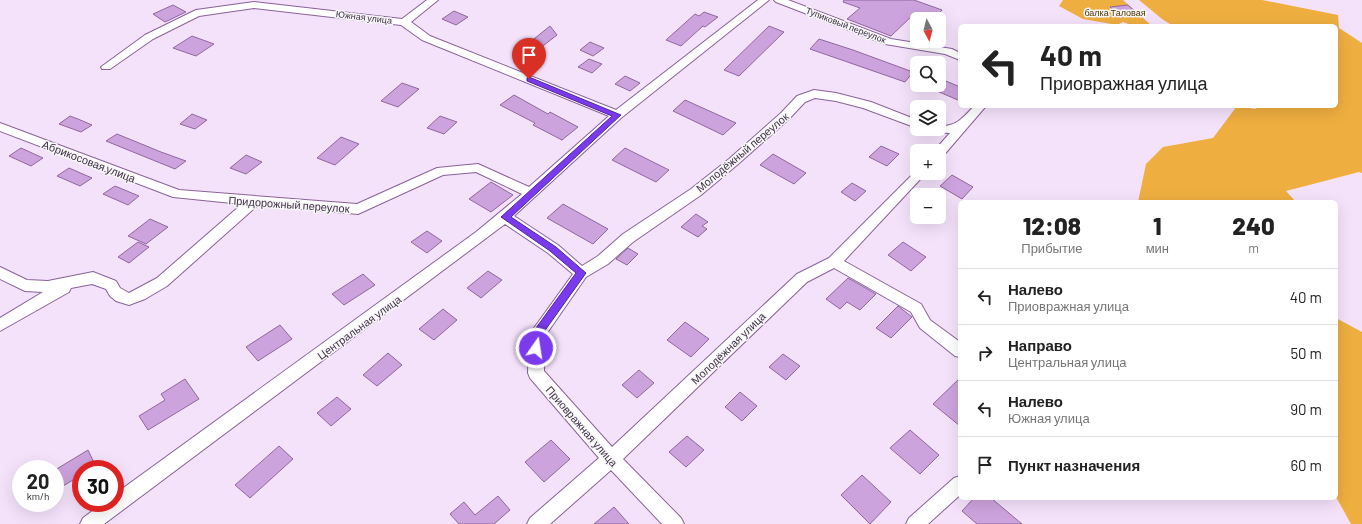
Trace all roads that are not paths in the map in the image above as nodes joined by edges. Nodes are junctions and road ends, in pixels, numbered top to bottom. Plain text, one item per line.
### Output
1 (432, 0) edge
2 (764, 0) edge
3 (779, 0) edge
4 (404, 22) junction
5 (958, 55) edge
6 (106, 67) dead end
7 (978, 108) edge
8 (617, 115) junction
9 (910, 121) edge
10 (965, 124) junction
11 (6, 129) edge
12 (946, 130) edge
13 (0, 139) edge
14 (946, 145) edge
15 (913, 180) edge
16 (530, 193) junction
17 (178, 194) joint
18 (254, 202) junction
19 (505, 217) junction
20 (834, 262) junction
21 (0, 272) edge
22 (581, 273) junction
23 (89, 278) junction
24 (0, 325) edge
25 (958, 349) edge
26 (611, 459) junction
27 (958, 486) edge
28 (89, 524) edge
29 (536, 524) edge
30 (675, 524) edge
31 (915, 524) edge

1 - 4 street
2 - 8 street, Центральная улица
3 - 5 street, Тупиковый переулок
4 - 6 street, Южная улица
4 - 8 street, Южная улица
7 - 10 street
8 - 16 street, Центральная улица
9 - 22 street, Молодёжный переулок
10 - 12 street
10 - 14 street
11 - 13 street
11 - 17 street, Абрикосовая улица
15 - 20 street, Молодёжная улица
16 - 18 street, Придорожный переулок
16 - 19 street, Центральная улица
17 - 18 street, Придорожный переулок
18 - 23 street
19 - 22 street
19 - 28 street, Центральная улица
20 - 25 street
20 - 26 street, Молодёжная улица
21 - 23 street
22 - 26 street, Приовражная улица
23 - 24 street
26 - 29 street, Молодёжная улица
26 - 30 street, Приовражная улица
27 - 31 street

